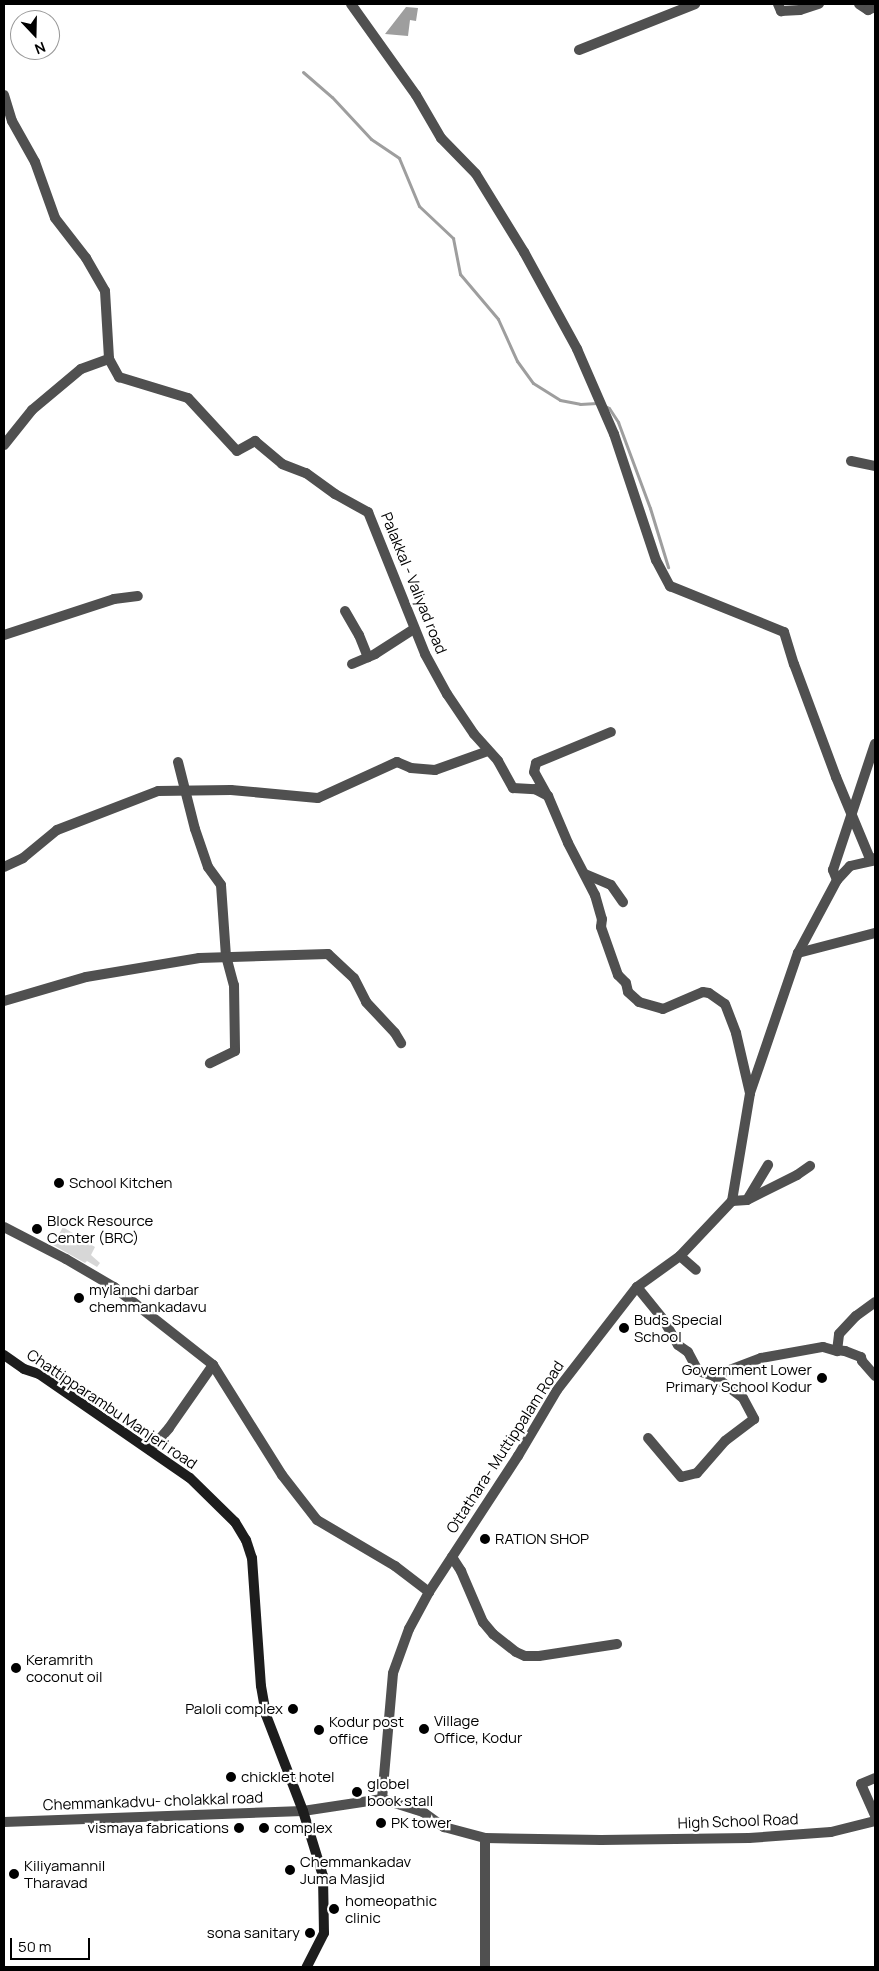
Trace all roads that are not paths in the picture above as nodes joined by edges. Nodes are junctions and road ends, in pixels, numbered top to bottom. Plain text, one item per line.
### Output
1 (351, 4) edge
2 (694, 4) edge
3 (778, 4) edge
4 (819, 4) edge
5 (858, 4) edge
6 (875, 8) edge
7 (579, 50) dead end
8 (4, 95) edge
9 (109, 360) junction
10 (4, 445) edge
11 (850, 461) dead end
12 (875, 466) edge
13 (138, 596) dead end
14 (345, 611) dead end
15 (414, 629) junction
16 (4, 635) edge
17 (368, 657) junction
18 (352, 664) dead end
19 (611, 732) dead end
20 (875, 744) edge
21 (488, 752) junction
22 (178, 762) dead end
23 (186, 791) junction
24 (548, 796) junction
25 (851, 816) junction
26 (873, 860) edge
27 (4, 867) edge
28 (585, 874) junction
29 (837, 880) junction
30 (623, 902) dead end
31 (875, 933) edge
32 (798, 953) junction
33 (226, 956) junction
34 (4, 1001) edge
35 (401, 1043) dead end
36 (210, 1063) dead end
37 (750, 1093) junction
38 (768, 1165) dead end
39 (810, 1166) dead end
40 (747, 1200) junction
41 (732, 1202) junction
42 (4, 1227) edge
43 (680, 1256) junction
44 (696, 1270) dead end
45 (637, 1287) junction
46 (875, 1302) edge
47 (839, 1350) junction
48 (4, 1355) edge
49 (214, 1365) junction
50 (714, 1376) junction
51 (875, 1376) edge
52 (648, 1438) dead end
53 (150, 1450) junction
54 (452, 1556) junction
55 (429, 1592) junction
56 (617, 1644) dead end
57 (875, 1778) edge
58 (382, 1799) junction
59 (303, 1811) junction
60 (875, 1816) edge
61 (875, 1821) edge
62 (4, 1822) edge
63 (485, 1838) junction
64 (307, 1967) edge
65 (485, 1967) edge

1 - 25 street
2 - 7 street
3 - 4 street
5 - 6 street
8 - 9 street
9 - 10 street
9 - 15 street, Palakkal - Valiyad road
11 - 12 street
13 - 16 street
14 - 17 street
15 - 17 street
15 - 21 street, Palakkal - Valiyad road
17 - 18 street
19 - 24 street
20 - 25 street
21 - 23 street
21 - 24 street, Palakkal - Valiyad road
22 - 23 street
23 - 27 street
23 - 33 street
24 - 28 street
25 - 26 street
25 - 29 street
26 - 29 street
28 - 30 street
28 - 37 street
29 - 32 street
31 - 32 street
32 - 37 street
33 - 34 street
33 - 35 street
33 - 36 street
37 - 41 street
38 - 40 street
39 - 40 street
40 - 41 street
41 - 43 street, Ottathara- Muttippalam Road
42 - 49 street
43 - 44 street
43 - 45 street, Ottathara- Muttippalam Road
45 - 50 street
45 - 54 street, Ottathara- Muttippalam Road
46 - 47 street
47 - 50 street
47 - 51 street
48 - 53 main road, Chattipparambu Manjeri road
49 - 53 street
49 - 55 street
50 - 52 street
53 - 59 main road, Chattipparambu Manjeri road
54 - 55 street, Ottathara- Muttippalam Road
54 - 56 street
55 - 58 street, Ottathara- Muttippalam Road
57 - 60 street
58 - 59 street
58 - 63 street, High School Road
59 - 62 street, Chemmankadvu- cholakkal road
59 - 64 main road, Chattipparambu Manjeri road
61 - 63 street, High School Road
63 - 65 street

